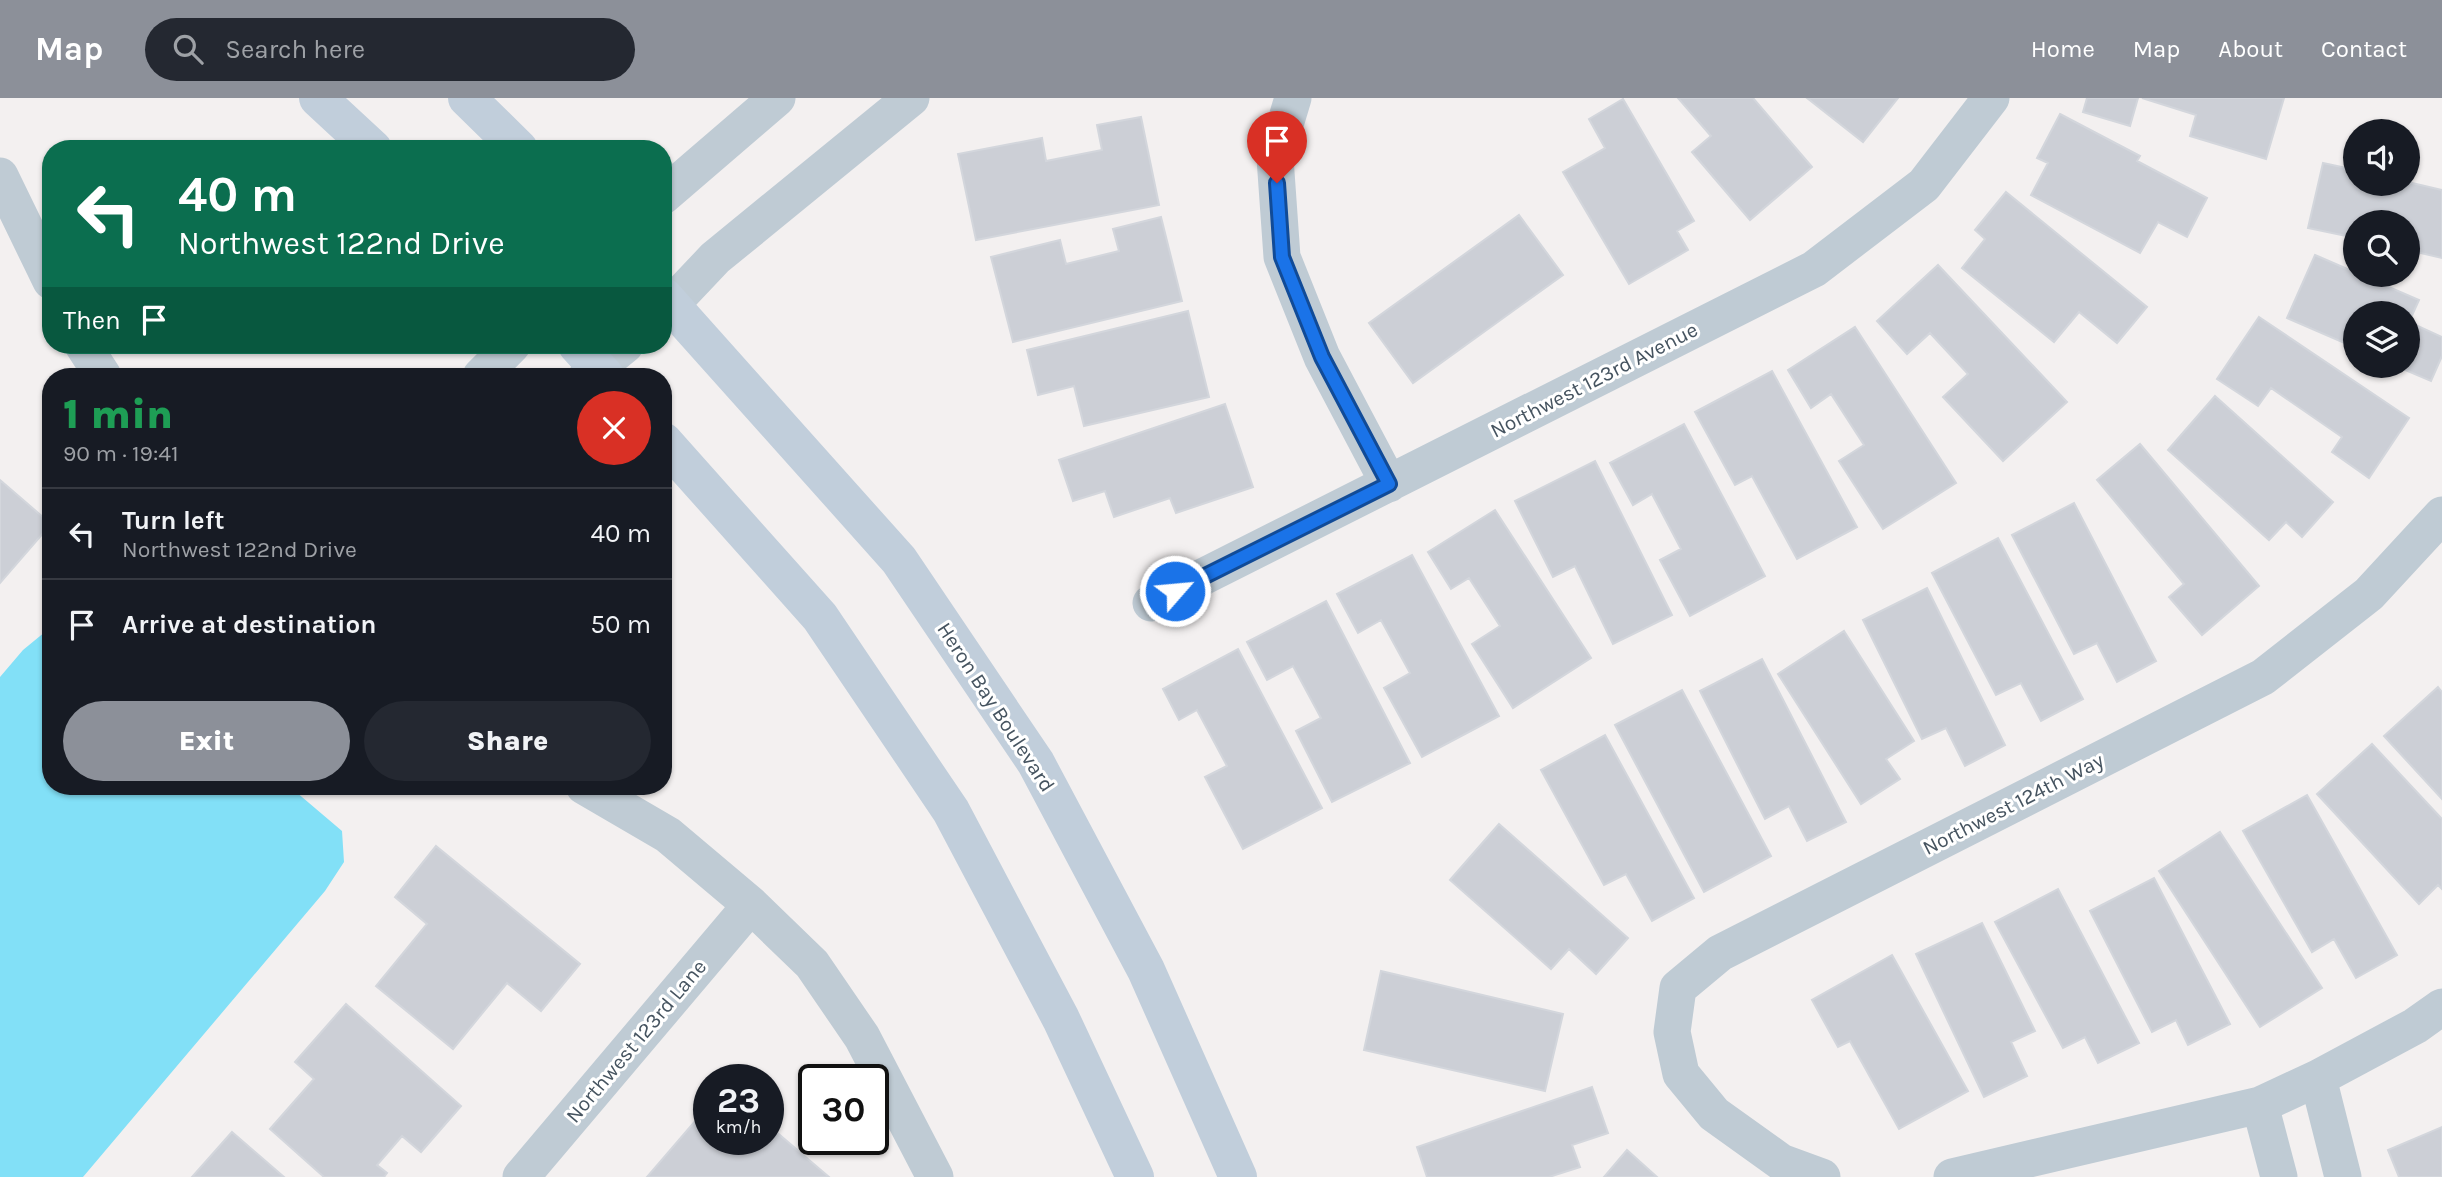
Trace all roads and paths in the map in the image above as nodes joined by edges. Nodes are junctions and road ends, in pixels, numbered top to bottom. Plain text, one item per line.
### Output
1 (318, 98) edge
2 (467, 98) edge
3 (777, 98) edge
4 (911, 98) edge
5 (1293, 98) edge
6 (1991, 98) edge
7 (363, 140) edge
8 (510, 140) edge
9 (672, 188) edge
10 (5, 199) edge
11 (42, 265) edge
12 (672, 299) edge
13 (672, 312) edge
14 (503, 354) edge
15 (489, 368) edge
16 (672, 451) edge
17 (1389, 484) junction
18 (2442, 515) edge
19 (1151, 603) dead end
20 (599, 795) edge
21 (751, 905) junction
22 (2442, 1007) edge
23 (2318, 1078) junction
24 (2260, 1105) junction
25 (521, 1177) edge
26 (935, 1177) edge
27 (1135, 1177) edge
28 (1238, 1177) edge
29 (1822, 1177) edge
30 (1952, 1177) edge
31 (2279, 1177) edge
32 (2343, 1177) edge

1 - 7 street
2 - 8 street
3 - 9 street
4 - 12 street
5 - 17 street
6 - 17 street, Northwest 123rd Avenue
10 - 11 street
13 - 28 street, Heron Bay Boulevard
14 - 15 street
16 - 27 street
17 - 19 street, Northwest 123rd Avenue
18 - 29 street, Northwest 124th Way
20 - 21 street
21 - 25 street, Northwest 123rd Lane
21 - 26 street
22 - 23 street
23 - 24 street
23 - 32 street
24 - 30 street
24 - 31 street

